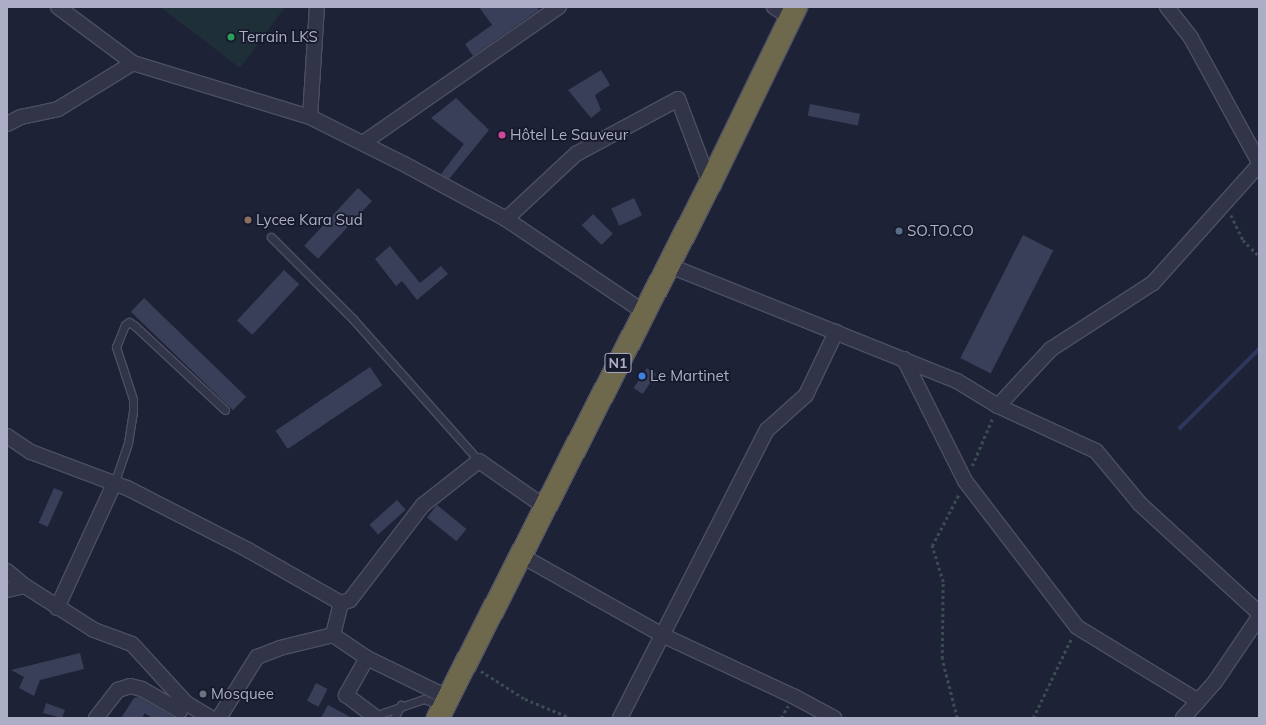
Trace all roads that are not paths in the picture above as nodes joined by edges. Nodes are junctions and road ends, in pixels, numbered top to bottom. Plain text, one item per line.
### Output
1 (58, 7) edge
2 (317, 7) edge
3 (559, 7) edge
4 (1167, 7) edge
5 (787, 11) edge
6 (133, 63) junction
7 (310, 117) junction
8 (7, 124) edge
9 (363, 143) junction
10 (1259, 162) edge
11 (1259, 165) edge
12 (710, 184) junction
13 (506, 219) junction
14 (271, 236) dead end
15 (668, 265) junction
16 (644, 312) junction
17 (836, 332) junction
18 (904, 360) junction
19 (998, 406) junction
20 (225, 410) dead end
21 (7, 436) edge
22 (479, 461) junction
23 (114, 484) junction
24 (546, 508) junction
25 (522, 556) junction
26 (7, 571) edge
27 (25, 586) junction
28 (7, 590) edge
29 (341, 603) junction
30 (57, 608) junction
31 (1259, 613) edge
32 (1259, 617) edge
33 (333, 635) junction
34 (662, 635) junction
35 (367, 658) junction
36 (1198, 700) junction
37 (400, 705) junction
38 (443, 707) edge
39 (181, 710) edge
40 (371, 716) edge
41 (96, 718) edge
42 (212, 718) edge
43 (220, 718) edge
44 (394, 718) edge
45 (620, 718) edge
46 (834, 718) edge
47 (1183, 718) edge

1 - 6 street
2 - 7 street
3 - 9 street
4 - 10 street
5 - 12 highway, N1
6 - 7 street
6 - 8 street
7 - 9 street
9 - 13 street
11 - 19 street
12 - 13 street
12 - 15 highway, N1
13 - 16 street
14 - 22 lane
15 - 16 highway, N1
15 - 17 street
16 - 24 highway, N1
17 - 18 street
17 - 34 street
18 - 19 street
18 - 36 street
19 - 31 street
20 - 23 lane
21 - 23 street
22 - 24 street
22 - 29 street
23 - 29 street
23 - 30 street
24 - 25 highway, N1
25 - 34 street
25 - 38 highway, N1
26 - 27 street
27 - 28 street
27 - 30 street
29 - 33 street
30 - 39 street
32 - 36 street
33 - 35 street
33 - 43 street
34 - 45 street
34 - 46 street
35 - 38 street
35 - 40 street
36 - 47 street
37 - 38 lane
37 - 40 lane
37 - 44 lane
39 - 41 street
39 - 42 street

